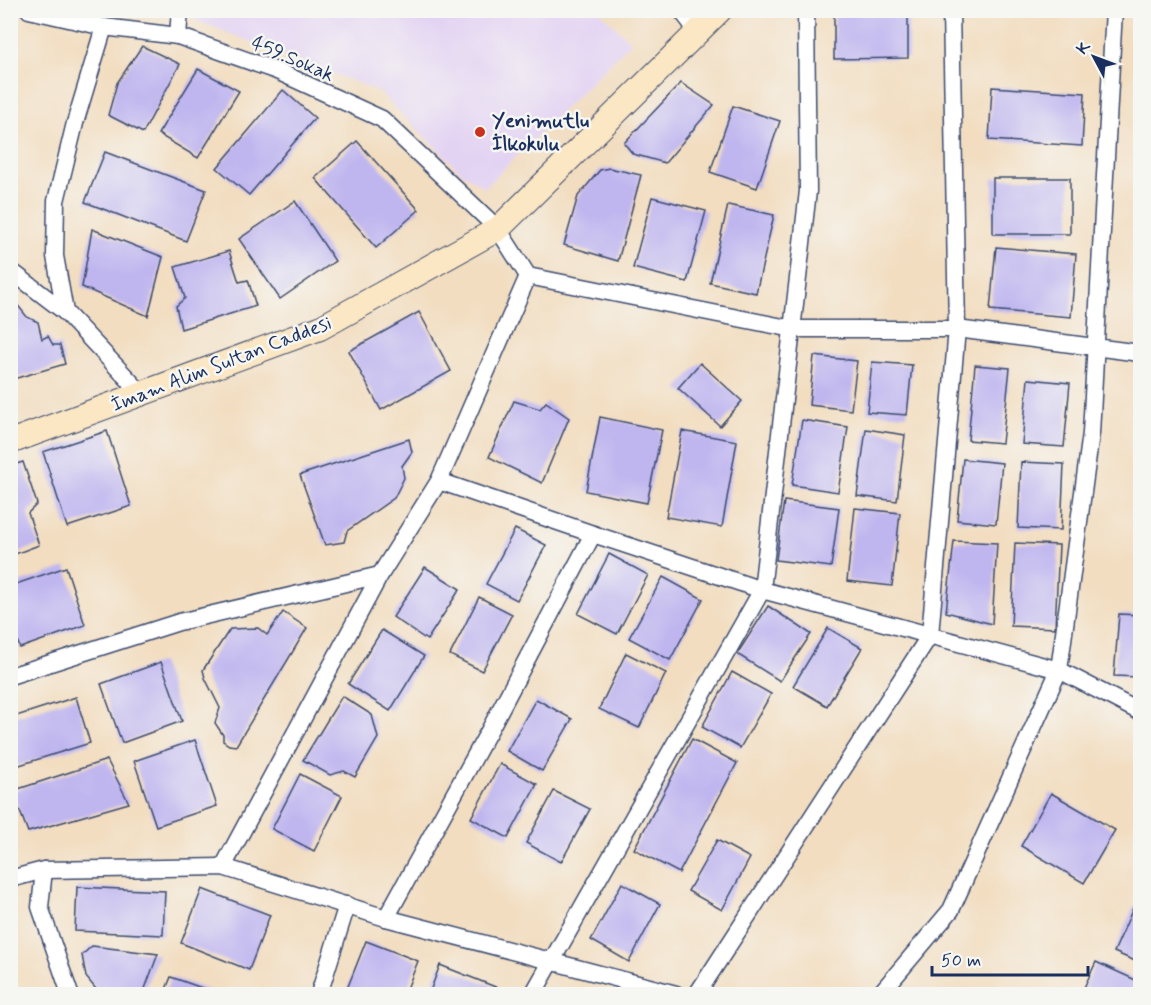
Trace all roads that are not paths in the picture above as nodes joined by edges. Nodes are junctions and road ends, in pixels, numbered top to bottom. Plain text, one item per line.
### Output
1 (29, 10) edge
2 (180, 10) edge
3 (681, 10) edge
4 (720, 10) edge
5 (806, 10) edge
6 (951, 10) edge
7 (1114, 10) edge
8 (104, 27) junction
9 (698, 32) junction
10 (178, 36) junction
11 (498, 229) junction
12 (10, 270) edge
13 (528, 276) junction
14 (65, 312) junction
15 (793, 329) junction
16 (957, 329) junction
17 (1095, 348) junction
18 (1140, 353) edge
19 (142, 394) junction
20 (10, 442) edge
21 (439, 481) junction
22 (593, 534) junction
23 (380, 575) junction
24 (762, 590) junction
25 (930, 635) junction
26 (1059, 670) junction
27 (10, 676) edge
28 (1140, 712) edge
29 (223, 867) junction
30 (44, 870) junction
31 (10, 879) edge
32 (347, 905) junction
33 (386, 918) junction
34 (552, 961) junction
35 (70, 994) edge
36 (320, 994) edge
37 (533, 994) edge
38 (676, 994) edge
39 (697, 994) edge
40 (880, 994) edge

1 - 8 street, 459.Sokak
2 - 10 street
3 - 9 street
4 - 9 street, İmam Alim Sultan Caddesi
5 - 15 street
6 - 16 street
7 - 17 street
8 - 10 street, 459.Sokak
8 - 14 street
9 - 11 street, İmam Alim Sultan Caddesi
10 - 11 street, 459.Sokak
11 - 13 street, 459.Sokak
11 - 19 street, İmam Alim Sultan Caddesi
12 - 14 street
13 - 15 street
13 - 21 street
14 - 19 street
15 - 16 street
15 - 24 street
16 - 17 street
16 - 25 street
17 - 18 street
17 - 26 street
19 - 20 street, İmam Alim Sultan Caddesi
21 - 22 street
21 - 23 street
22 - 24 street
22 - 33 street
23 - 27 street
23 - 29 street
24 - 25 street
24 - 34 street
25 - 26 street
25 - 39 street
26 - 28 street
26 - 40 street
29 - 30 street
29 - 32 street
30 - 31 street
30 - 35 street
32 - 33 street
32 - 36 street
33 - 34 street
34 - 37 street
34 - 38 street

